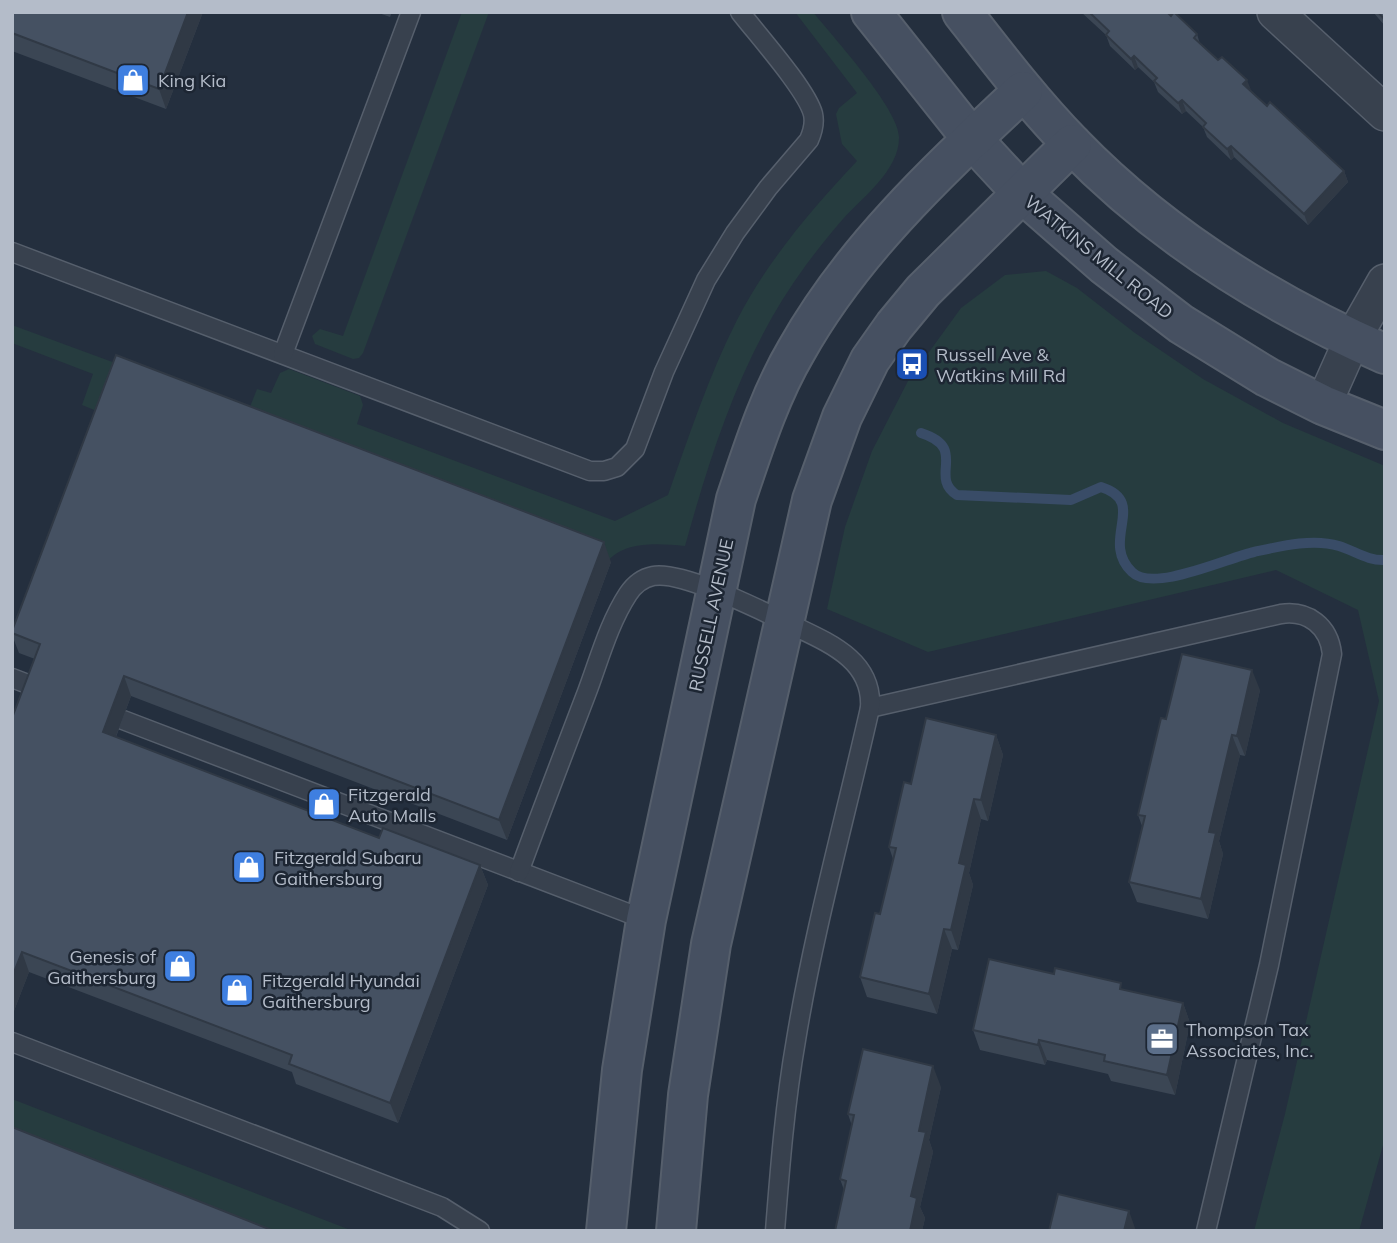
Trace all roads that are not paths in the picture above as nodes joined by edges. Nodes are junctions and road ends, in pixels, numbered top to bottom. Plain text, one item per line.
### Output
1 (411, 12) edge
2 (740, 12) edge
3 (871, 12) edge
4 (962, 12) edge
5 (1275, 12) edge
6 (1023, 91) junction
7 (1385, 113) edge
8 (972, 139) junction
9 (1072, 144) junction
10 (1022, 194) junction
11 (12, 252) edge
12 (1385, 282) edge
13 (1368, 347) edge
14 (283, 354) junction
15 (1323, 405) junction
16 (1385, 430) edge
17 (716, 592) junction
18 (785, 622) junction
19 (12, 678) edge
20 (38, 688) edge
21 (870, 708) junction
22 (122, 720) edge
23 (519, 872) junction
24 (646, 920) junction
25 (12, 1042) edge
26 (480, 1231) edge
27 (606, 1231) edge
28 (676, 1231) edge
29 (775, 1231) edge
30 (1206, 1231) edge

1 - 14 lane
2 - 14 lane
3 - 8 street, WATKINS MILL ROAD
4 - 6 street
5 - 7 street
6 - 8 street, RUSSELL AVENUE
6 - 9 street
8 - 10 street, WATKINS MILL ROAD
8 - 17 street, RUSSELL AVENUE
9 - 10 street
9 - 13 street
10 - 15 street, WATKINS MILL ROAD
10 - 18 street
11 - 14 lane
12 - 13 street
13 - 15 street
15 - 16 street, WATKINS MILL ROAD
17 - 18 lane
17 - 23 lane
17 - 24 street, RUSSELL AVENUE
18 - 21 lane
18 - 28 street
19 - 20 lane
21 - 29 lane
21 - 30 lane
22 - 23 lane
23 - 24 lane
24 - 27 street, RUSSELL AVENUE
25 - 26 lane

